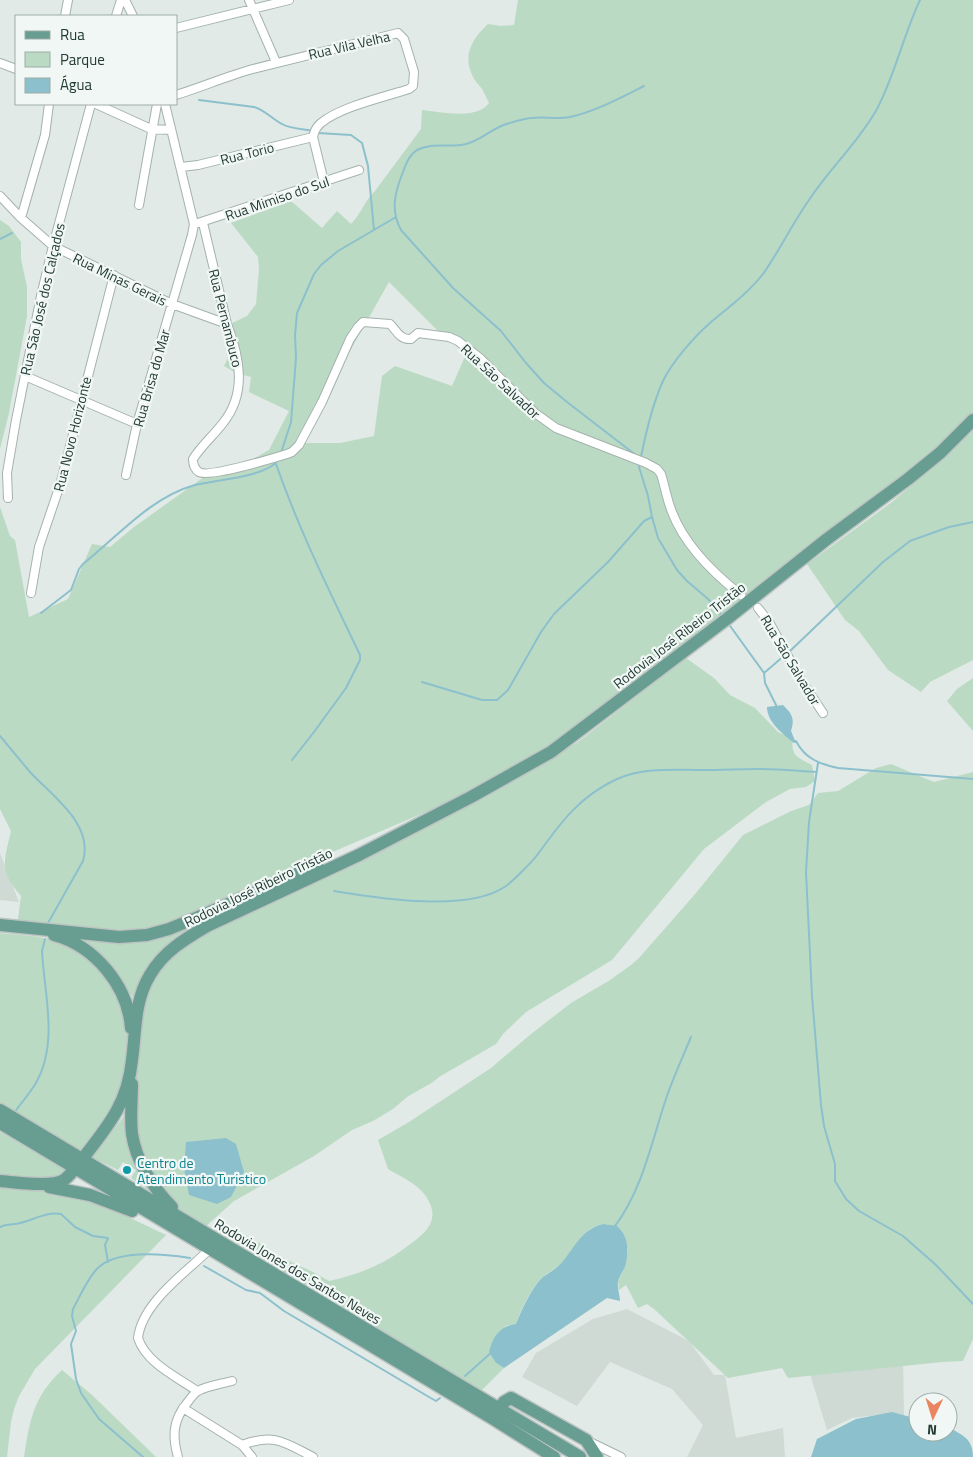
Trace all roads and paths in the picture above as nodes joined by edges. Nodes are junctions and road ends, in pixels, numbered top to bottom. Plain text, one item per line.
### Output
1 (68, 0) edge
2 (121, 0) edge
3 (125, 0) edge
4 (249, 0) edge
5 (289, 0) edge
6 (252, 10) junction
7 (65, 15) edge
8 (116, 15) edge
9 (132, 15) edge
10 (178, 28) edge
11 (276, 62) junction
12 (0, 63) edge
13 (15, 69) edge
14 (178, 94) edge
15 (49, 105) edge
16 (91, 105) edge
17 (98, 105) edge
18 (157, 105) edge
19 (165, 105) edge
20 (151, 130) junction
21 (171, 130) junction
22 (313, 137) junction
23 (181, 167) junction
24 (359, 170) dead end
25 (324, 182) junction
26 (0, 196) edge
27 (139, 205) dead end
28 (21, 218) junction
29 (203, 223) junction
30 (194, 224) junction
31 (53, 246) junction
32 (114, 275) junction
33 (172, 304) junction
34 (227, 324) junction
35 (25, 376) junction
36 (81, 399) junction
37 (973, 420) edge
38 (137, 424) junction
39 (193, 458) joint
40 (126, 474) dead end
41 (8, 498) dead end
42 (31, 593) dead end
43 (741, 595) dead end
44 (758, 608) dead end
45 (823, 713) dead end
46 (383, 842) junction
47 (6, 925) edge
48 (133, 1057) junction
49 (0, 1110) edge
50 (0, 1123) edge
51 (78, 1164) junction
52 (0, 1181) edge
53 (26, 1184) junction
54 (186, 1221) junction
55 (175, 1229) junction
56 (210, 1249) junction
57 (232, 1381) dead end
58 (197, 1391) junction
59 (183, 1408) junction
60 (496, 1413) junction
61 (586, 1440) junction
62 (242, 1445) junction
63 (178, 1457) edge
64 (252, 1457) edge
65 (313, 1457) edge
66 (554, 1457) edge
67 (580, 1457) edge
68 (597, 1457) edge
69 (621, 1457) edge

1 - 7 street
2 - 8 street
3 - 9 street
4 - 6 street
5 - 6 street
6 - 10 street
6 - 11 street
11 - 14 street, Rua Vila Velha
11 - 22 street, Rua Vila Velha
12 - 13 street
15 - 28 street
16 - 31 street, Rua São José dos Calçados
17 - 20 street
18 - 20 street
19 - 21 street
20 - 21 street
20 - 27 street
21 - 23 street
22 - 23 street, Rua Torio
22 - 25 street
23 - 30 street
24 - 25 street, Rua Mimiso do Sul
25 - 29 street, Rua Mimiso do Sul
26 - 28 street, Rua Minas Gerais
28 - 31 street, Rua Minas Gerais
29 - 30 street, Rua Mimiso do Sul
29 - 34 street, Rua Pernambuco
30 - 33 street, Rua Brisa do Mar
31 - 32 street, Rua Minas Gerais
31 - 35 street, Rua São José dos Calçados
32 - 33 street, Rua Minas Gerais
32 - 36 street, Rua Novo Horizonte
33 - 34 street, Rua Minas Gerais
33 - 38 street, Rua Brisa do Mar
34 - 39 street, Rua Pernambuco
35 - 36 street
35 - 41 street, Rua São José dos Calçados
36 - 38 street
36 - 42 street, Rua Novo Horizonte
37 - 46 main road, Rodovia José Ribeiro Tristão
38 - 40 street, Rua Brisa do Mar
39 - 43 street, Rua São Salvador
44 - 45 street, Rua São Salvador
46 - 47 main road, Rodovia José Ribeiro Tristão
46 - 48 main road, Rodovia José Ribeiro Tristão
47 - 48 main road
48 - 51 main road, Rodovia José Ribeiro Tristão
48 - 54 main road
49 - 51 main road, Rodovia Jones dos Santos Neves
50 - 51 main road, Rodovia Jones dos Santos Neves
51 - 53 main road, Rodovia José Ribeiro Tristão
51 - 54 main road, Rodovia Jones dos Santos Neves
51 - 55 main road, Rodovia Jones dos Santos Neves
52 - 53 main road, Rodovia José Ribeiro Tristão
53 - 55 main road
54 - 60 main road, Rodovia Jones dos Santos Neves
55 - 56 main road, Rodovia Jones dos Santos Neves
56 - 58 street
56 - 60 main road, Rodovia Jones dos Santos Neves
57 - 58 street
58 - 59 street
59 - 62 street
59 - 63 street
60 - 61 main road
60 - 66 main road, Rodovia Jones dos Santos Neves
60 - 67 main road, Rodovia Jones dos Santos Neves
61 - 68 main road
61 - 69 street
62 - 64 street
62 - 65 street

